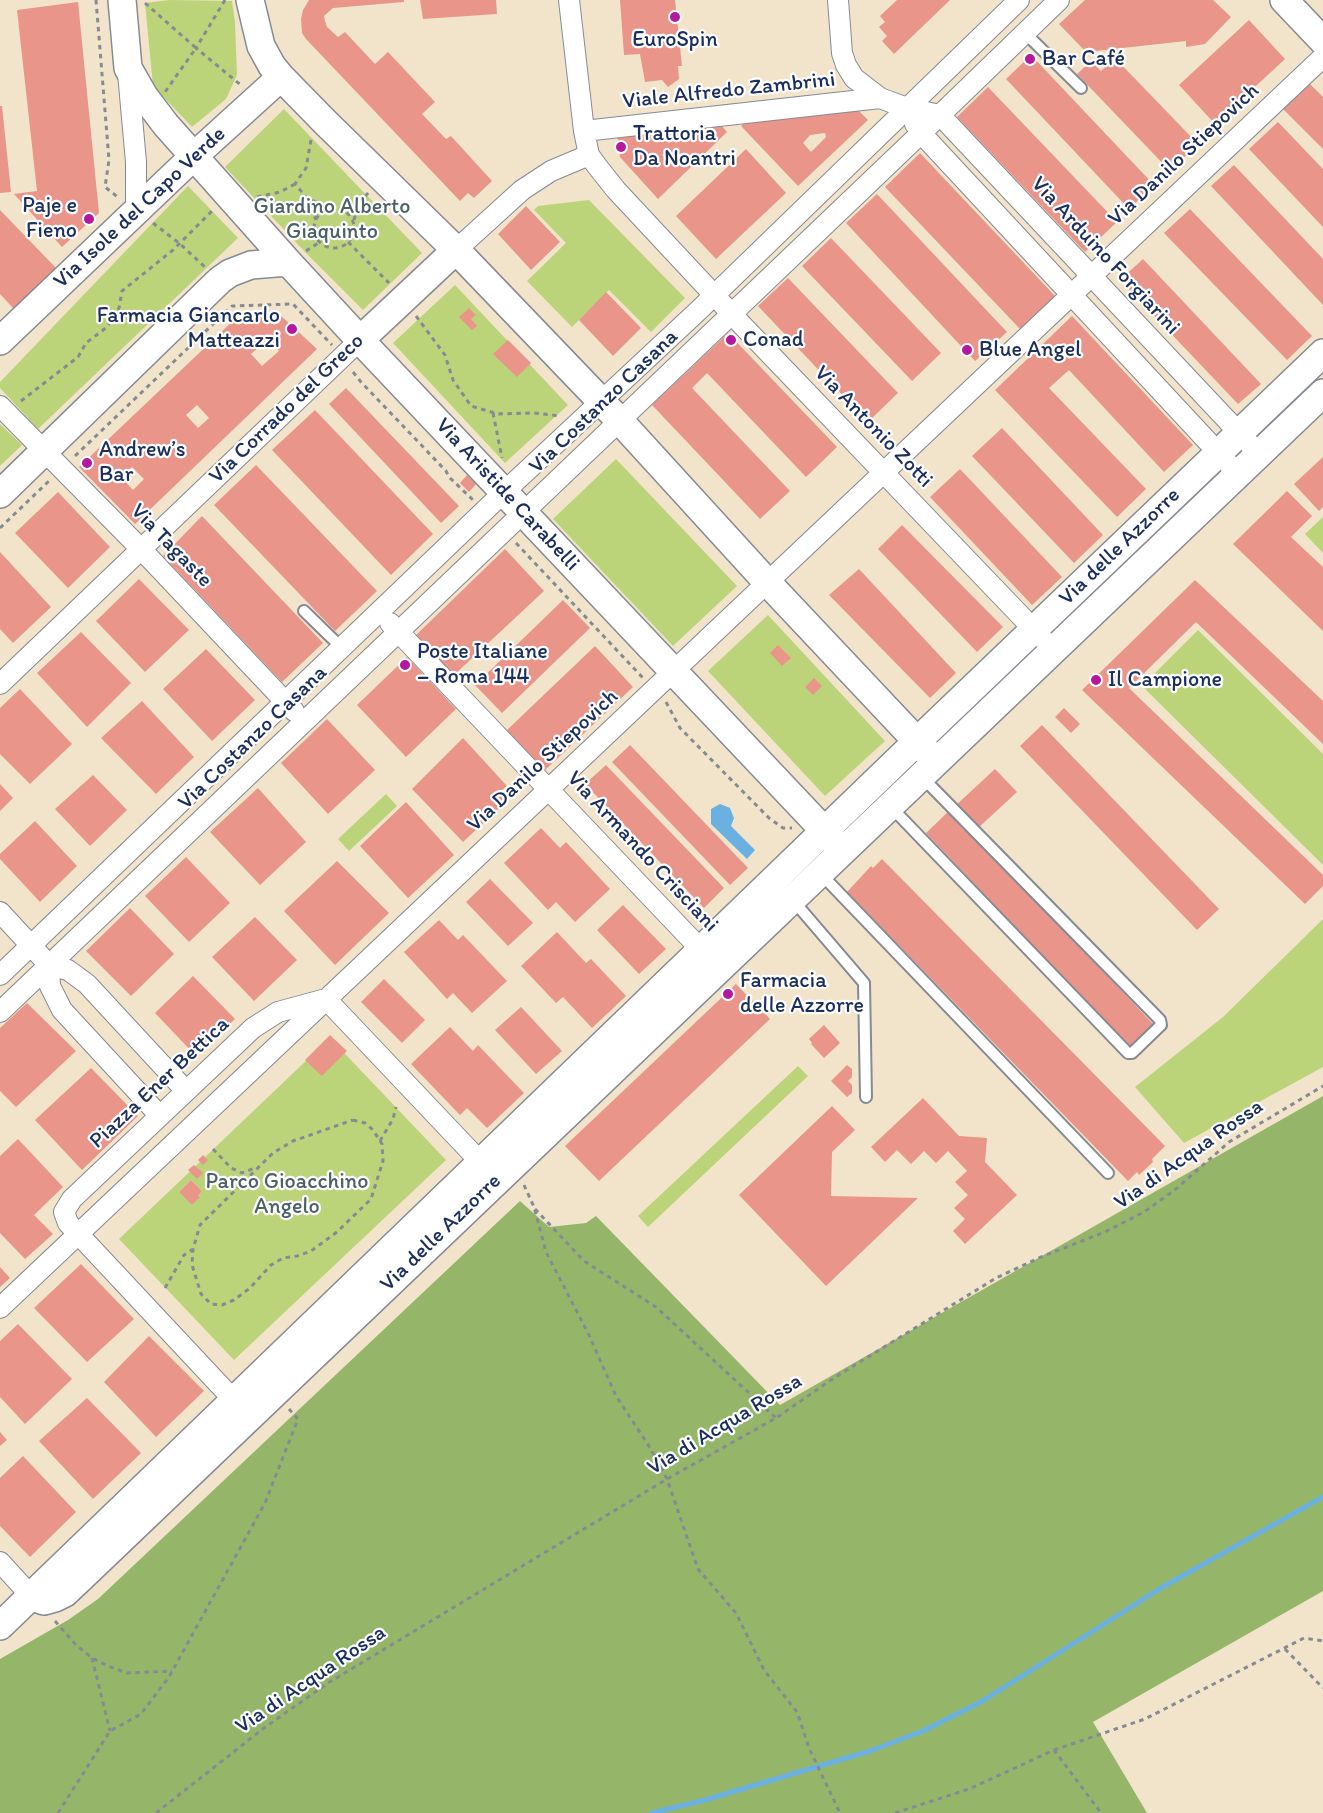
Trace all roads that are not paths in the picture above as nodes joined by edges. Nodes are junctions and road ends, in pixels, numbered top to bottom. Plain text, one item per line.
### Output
1 (250, 0) edge
2 (569, 0) edge
3 (838, 0) edge
4 (1019, 0) edge
5 (1059, 0) edge
6 (1284, 0) edge
7 (134, 2) edge
8 (1025, 33) junction
9 (1323, 41) edge
10 (1323, 57) edge
11 (128, 68) junction
12 (281, 77) junction
13 (1081, 88) dead end
14 (880, 98) junction
15 (907, 108) junction
16 (940, 115) junction
17 (584, 131) junction
18 (921, 133) junction
19 (589, 155) junction
20 (194, 156) junction
21 (136, 211) junction
22 (456, 250) junction
23 (296, 257) junction
24 (1091, 276) junction
25 (1071, 294) junction
26 (714, 295) junction
27 (731, 314) junction
28 (0, 341) edge
29 (351, 348) junction
30 (1323, 353) edge
31 (1323, 393) edge
32 (8, 406) edge
33 (593, 410) junction
34 (620, 421) junction
35 (1239, 434) junction
36 (1218, 454) junction
37 (1259, 454) junction
38 (53, 460) junction
39 (884, 473) junction
40 (1238, 474) junction
41 (508, 488) junction
42 (0, 494) edge
43 (524, 511) junction
44 (141, 549) junction
45 (767, 582) junction
46 (304, 611) dead end
47 (380, 613) junction
48 (1033, 629) junction
49 (399, 632) junction
50 (342, 648) junction
51 (1053, 650) junction
52 (674, 671) junction
53 (0, 684) edge
54 (285, 702) junction
55 (305, 723) junction
56 (917, 741) junction
57 (929, 769) junction
58 (549, 788) junction
59 (890, 806) junction
60 (824, 831) junction
61 (844, 850) junction
62 (820, 873) junction
63 (792, 899) junction
64 (0, 912) edge
65 (31, 946) junction
66 (710, 959) junction
67 (49, 965) junction
68 (0, 975) edge
69 (326, 999) junction
70 (0, 1012) edge
71 (186, 1091) junction
72 (866, 1097) dead end
73 (160, 1116) junction
74 (498, 1169) junction
75 (1108, 1173) dead end
76 (78, 1234) junction
77 (0, 1308) edge
78 (249, 1406) junction
79 (0, 1562) edge
80 (41, 1599) junction
81 (0, 1626) edge

1 - 12 street
2 - 17 street
3 - 14 street
4 - 15 street, Via Costanzo Casana
5 - 8 street, Via Costanzo Casana
6 - 9 street
7 - 11 street
8 - 13 lane
8 - 16 street, Via Costanzo Casana
10 - 24 street, Via Danilo Stiepovich
11 - 20 street, Via Aristide Carabelli
11 - 21 street
12 - 20 street, Via Isole del Capo Verde
12 - 22 street
14 - 15 street
14 - 17 street, Viale Alfredo Zambrini
15 - 16 street
15 - 18 street
15 - 26 street, Via Costanzo Casana
16 - 18 street, Via Costanzo Casana
16 - 24 street, Via Arduino Forgiarini
17 - 19 street
18 - 25 street
18 - 27 street, Via Costanzo Casana
19 - 22 street, Via Corrado del Greco
19 - 26 street, Via Antonio Zotti
20 - 21 street, Via Isole del Capo Verde
20 - 23 street, Via Aristide Carabelli
21 - 28 street, Via Isole del Capo Verde
22 - 29 street, Via Corrado del Greco
22 - 33 street
23 - 29 street, Via Aristide Carabelli
23 - 38 street
24 - 25 street, Via Danilo Stiepovich
24 - 35 street, Via Arduino Forgiarini
25 - 36 street
25 - 39 street, Via Danilo Stiepovich
26 - 27 street, Via Antonio Zotti
26 - 33 street, Via Costanzo Casana
27 - 34 street, Via Costanzo Casana
27 - 39 street, Via Antonio Zotti
29 - 41 street, Via Aristide Carabelli
29 - 44 street, Via Corrado del Greco
30 - 35 street, Via delle Azzorre
31 - 37 street, Via delle Azzorre
32 - 38 street, Via Tagaste
33 - 34 street
33 - 41 street, Via Costanzo Casana
34 - 43 street, Via Costanzo Casana
34 - 45 street
35 - 36 street, Via delle Azzorre
35 - 37 street, Via Arduino Forgiarini
36 - 40 street
36 - 48 street, Via delle Azzorre
37 - 40 street, Via delle Azzorre
38 - 42 street
38 - 44 street, Via Tagaste
39 - 45 street, Via Danilo Stiepovich
39 - 48 street, Via Antonio Zotti
40 - 51 street, Via delle Azzorre
41 - 43 street, Via Aristide Carabelli
41 - 47 street, Via Costanzo Casana
43 - 49 street, Via Costanzo Casana
43 - 52 street, Via Aristide Carabelli
44 - 53 street, Via Corrado del Greco
44 - 54 street, Via Tagaste
45 - 52 street, Via Danilo Stiepovich
45 - 56 street
46 - 50 lane
47 - 49 street, Via Armando Crisciani
47 - 50 street, Via Costanzo Casana
48 - 51 street, Via Antonio Zotti
48 - 56 street, Via delle Azzorre
49 - 55 street, Via Costanzo Casana
49 - 58 street, Via Armando Crisciani
50 - 54 street, Via Costanzo Casana
51 - 57 street, Via delle Azzorre
52 - 58 street, Via Danilo Stiepovich
52 - 60 street, Via Aristide Carabelli
54 - 55 street, Via Tagaste
54 - 65 street, Via Costanzo Casana
55 - 67 street, Via Costanzo Casana
56 - 57 street
56 - 60 street, Via delle Azzorre
57 - 59 street, Via delle Azzorre
57 - 59 lane
58 - 66 street, Via Armando Crisciani
58 - 69 street, Via Danilo Stiepovich
59 - 61 street, Via delle Azzorre
60 - 61 street
60 - 66 street, Via delle Azzorre
61 - 62 street, Via delle Azzorre
62 - 63 street, Via delle Azzorre
62 - 75 lane
63 - 66 street, Via delle Azzorre
63 - 72 lane
64 - 65 street
65 - 67 street
65 - 68 street, Via Costanzo Casana
66 - 74 street, Via delle Azzorre
67 - 70 street, Via Costanzo Casana
67 - 71 street
67 - 73 street
69 - 71 street, Piazza Ener Bettica
69 - 74 street
69 - 76 street
71 - 73 street, Piazza Ener Bettica
73 - 76 street, Piazza Ener Bettica
74 - 78 street, Via delle Azzorre
76 - 77 street
76 - 78 street, Piazza Ener Bettica
78 - 80 street, Via delle Azzorre
79 - 80 street
80 - 81 street, Via delle Azzorre

